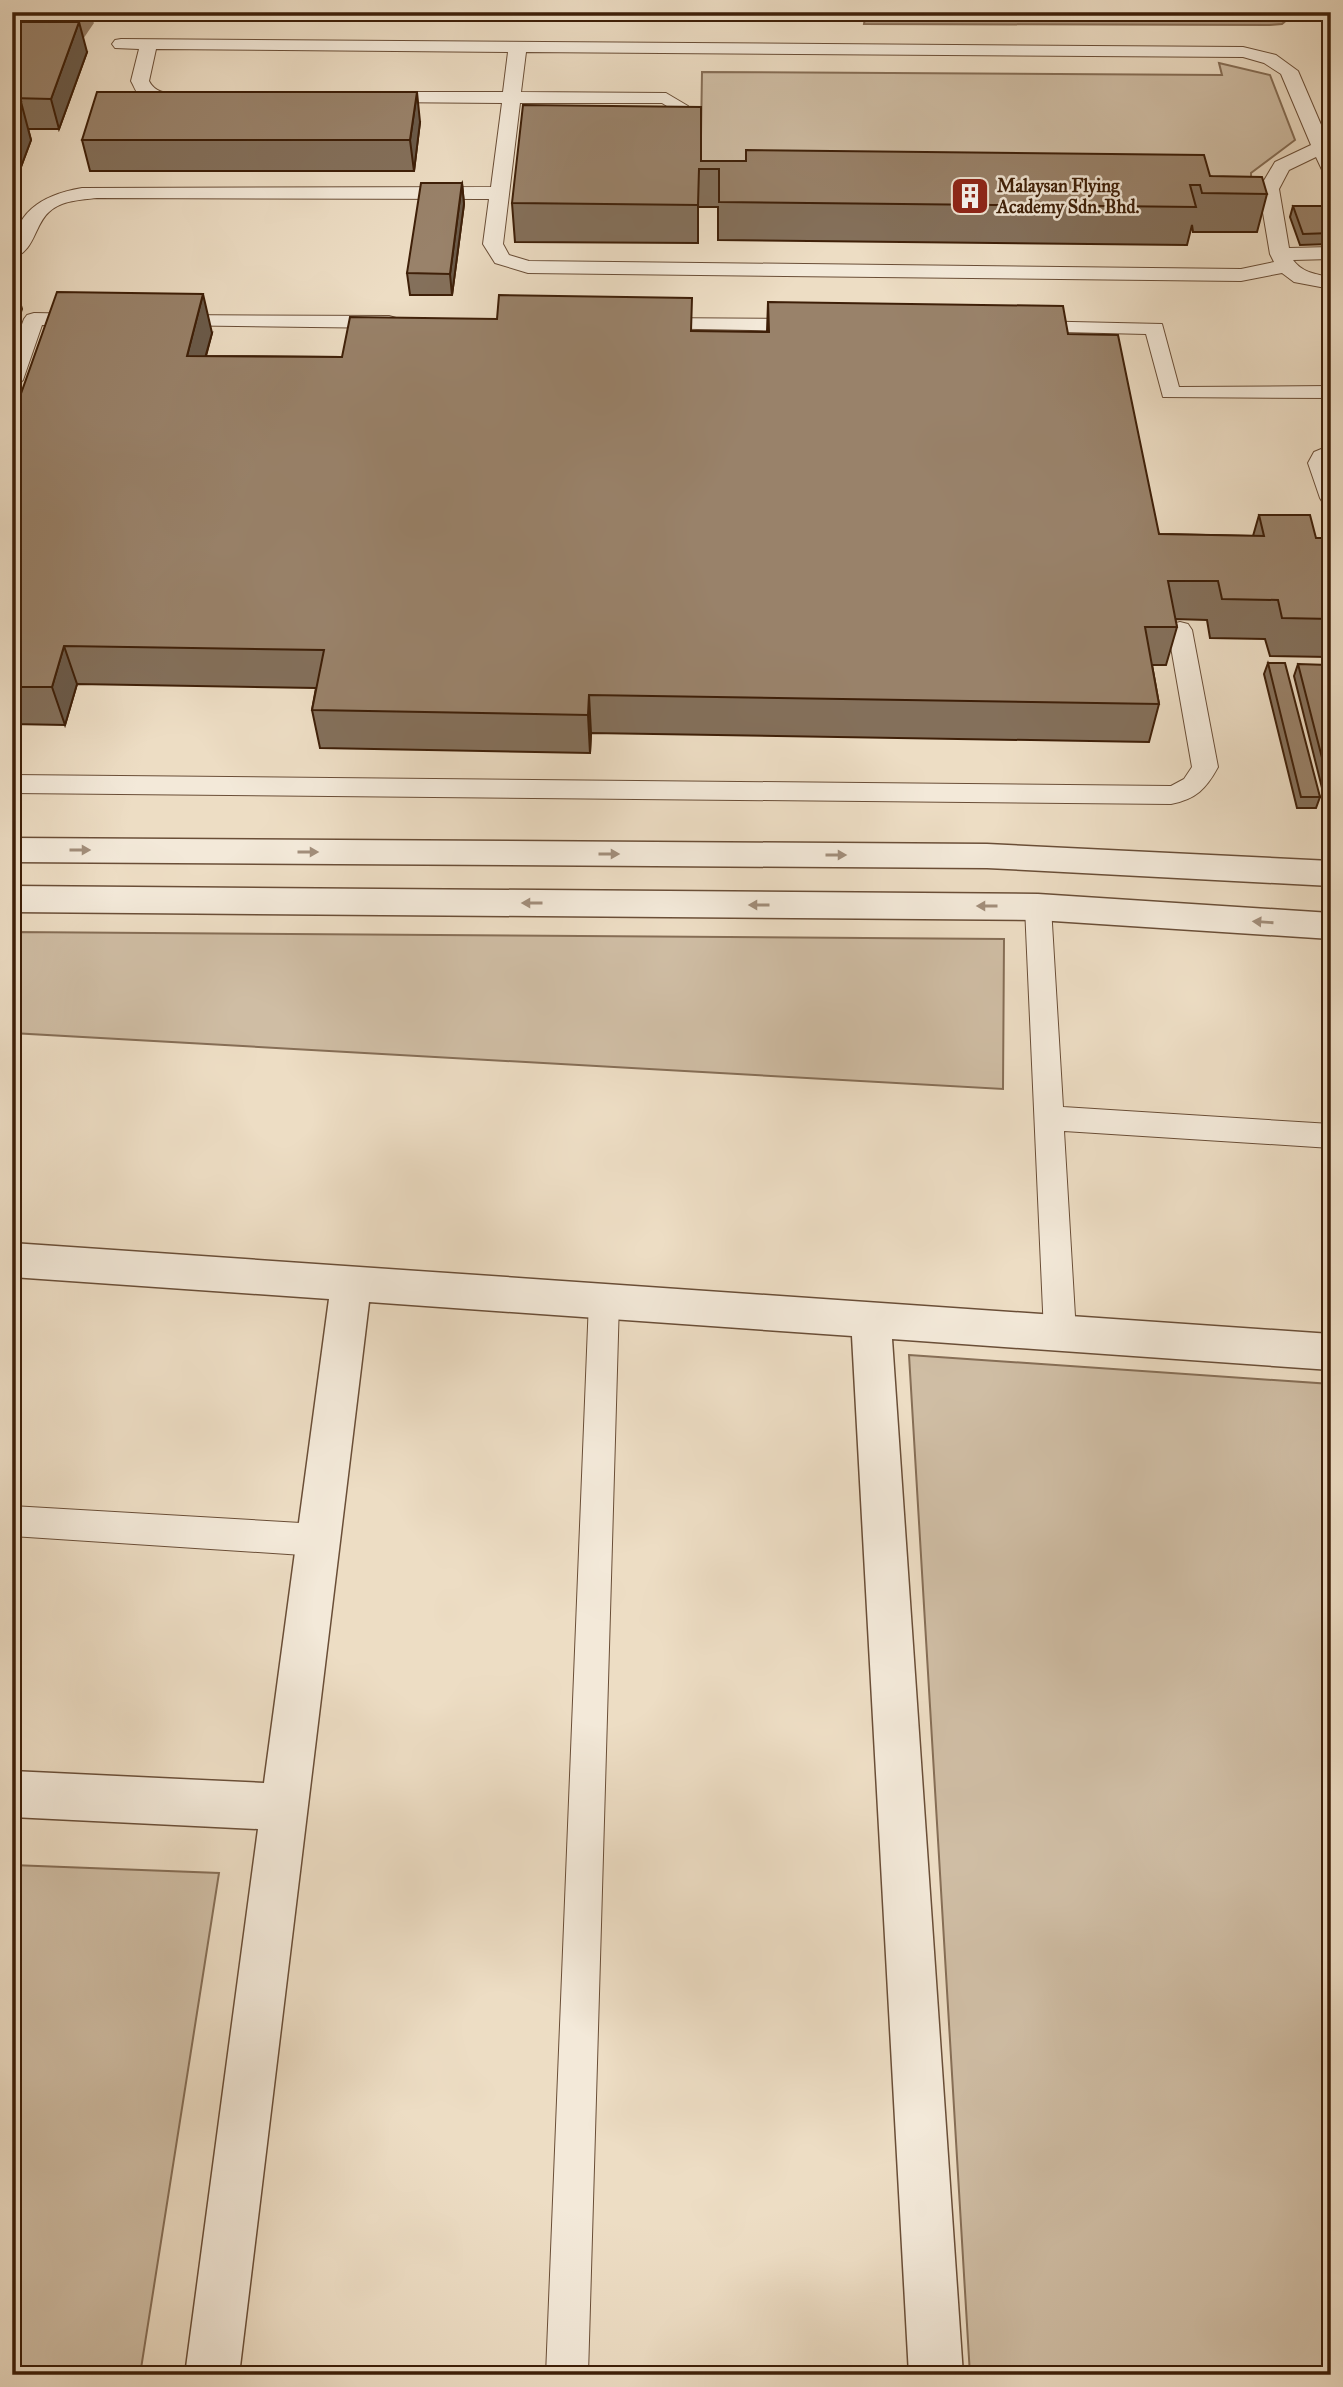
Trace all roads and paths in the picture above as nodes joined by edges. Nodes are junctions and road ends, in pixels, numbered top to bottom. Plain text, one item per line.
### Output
1 (121, 44) dead end
2 (149, 44) junction
3 (519, 47) junction
4 (511, 96) junction
5 (362, 97) edge
6 (198, 99) edge
7 (649, 135) edge
8 (1321, 147) junction
9 (1331, 170) edge
10 (497, 193) junction
11 (12, 252) edge
12 (1331, 253) edge
13 (1283, 260) junction
14 (1331, 283) edge
15 (103, 320) edge
16 (145, 320) edge
17 (408, 322) edge
18 (629, 324) edge
19 (823, 326) edge
20 (1003, 327) edge
21 (12, 380) edge
22 (1331, 392) edge
23 (1331, 453) edge
24 (1331, 498) edge
25 (1180, 630) dead end
26 (12, 784) edge
27 (12, 850) edge
28 (1331, 874) edge
29 (12, 899) edge
30 (1038, 907) junction
31 (1331, 926) edge
32 (1050, 1118) junction
33 (1331, 1136) edge
34 (12, 1260) edge
35 (351, 1284) junction
36 (604, 1301) junction
37 (871, 1320) junction
38 (1060, 1334) junction
39 (1331, 1352) edge
40 (12, 1521) edge
41 (318, 1541) junction
42 (12, 1794) edge
43 (284, 1807) junction
44 (212, 2375) edge
45 (567, 2375) edge
46 (936, 2375) edge

1 - 2 lane
2 - 3 lane
2 - 6 lane
3 - 4 lane
3 - 8 lane
4 - 5 lane
4 - 7 lane
4 - 10 lane
8 - 9 lane
8 - 13 lane
10 - 11 lane
10 - 13 lane
12 - 13 lane
13 - 14 lane
15 - 21 lane
16 - 17 lane
18 - 19 lane
20 - 22 lane
23 - 24 lane
25 - 26 lane
27 -> 28 street
30 -> 29 street
31 -> 30 street
30 - 32 lane
32 - 33 lane
32 - 38 lane
34 - 35 street
35 - 36 street
35 - 41 street
36 - 37 street
36 - 45 lane
37 - 38 street
37 - 46 street
38 - 39 street
40 - 41 lane
41 - 43 street
42 - 43 street
43 - 44 street

